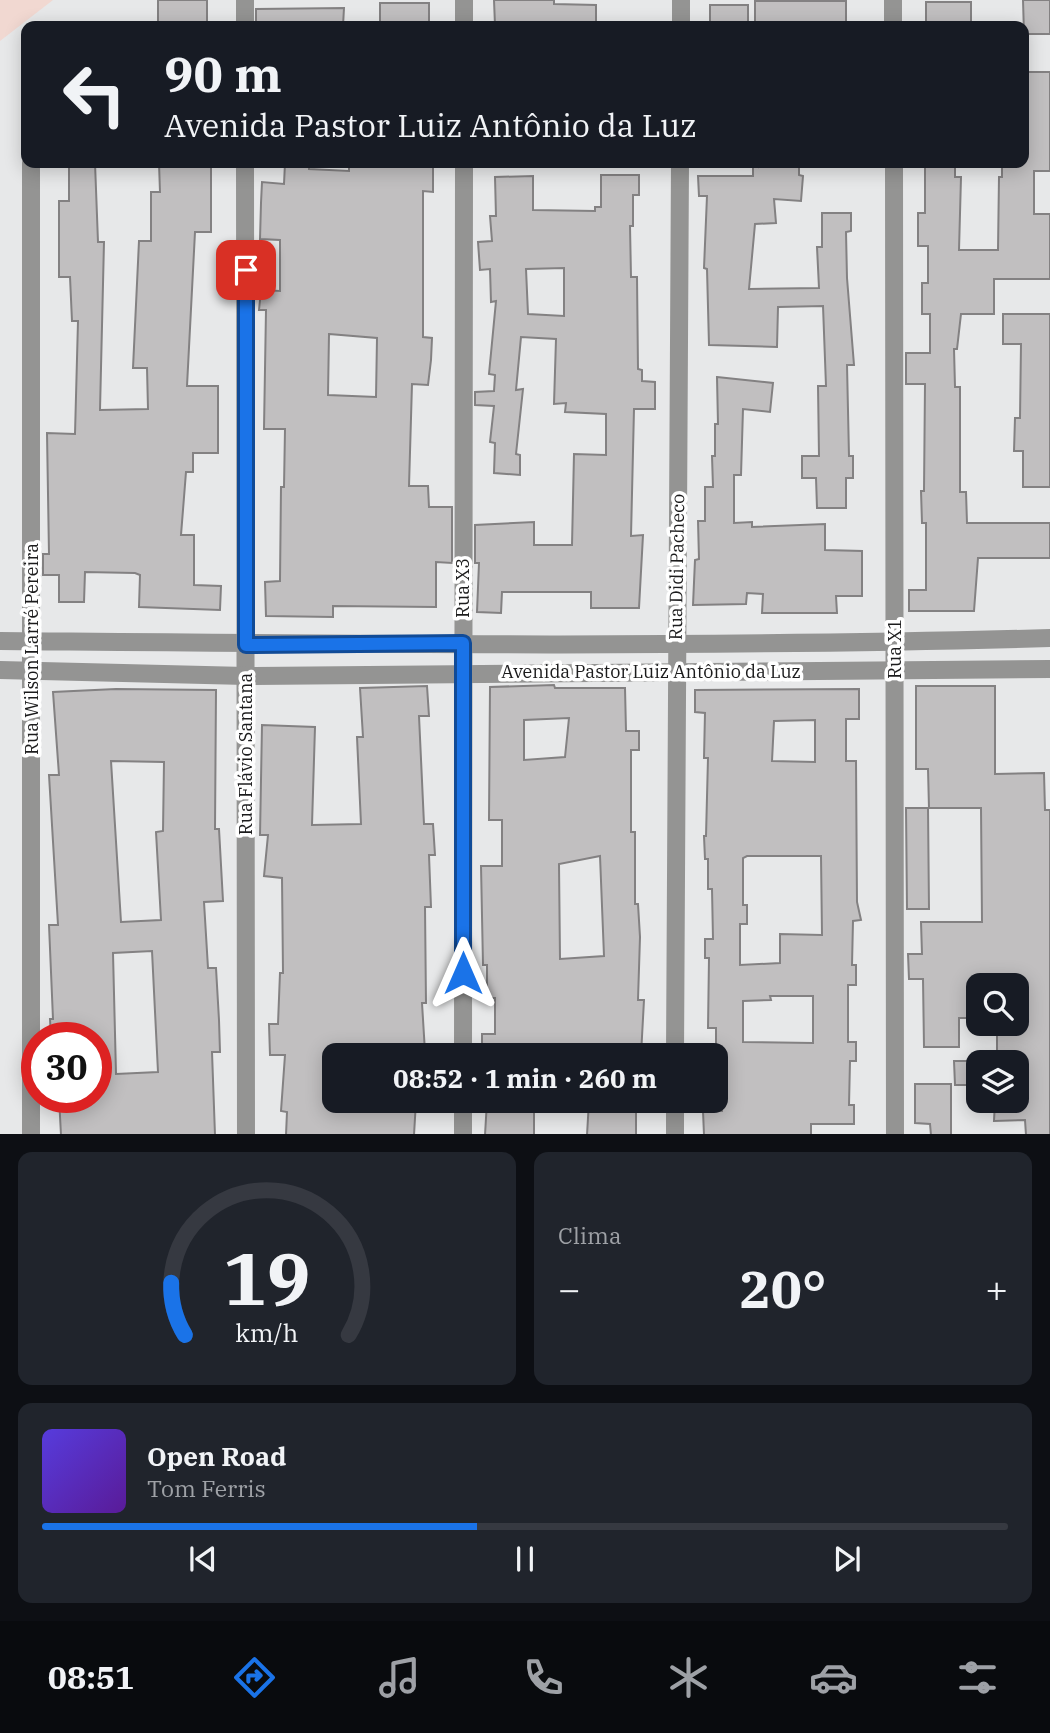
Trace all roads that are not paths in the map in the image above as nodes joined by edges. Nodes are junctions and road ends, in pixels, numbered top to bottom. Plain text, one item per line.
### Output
1 (245, 0) edge
2 (464, 0) edge
3 (681, 0) edge
4 (893, 0) edge
5 (245, 21) edge
6 (464, 21) edge
7 (681, 21) edge
8 (893, 21) edge
9 (31, 168) edge
10 (245, 168) edge
11 (464, 168) edge
12 (680, 168) edge
13 (894, 168) edge
14 (1050, 638) edge
15 (0, 641) edge
16 (33, 641) junction
17 (895, 642) junction
18 (463, 643) junction
19 (676, 643) junction
20 (246, 645) junction
21 (1050, 669) edge
22 (0, 670) edge
23 (31, 670) junction
24 (674, 672) junction
25 (895, 672) junction
26 (463, 673) junction
27 (246, 676) junction
28 (463, 1043) edge
29 (675, 1043) edge
30 (463, 1113) edge
31 (675, 1113) edge
32 (32, 1134) edge
33 (246, 1134) edge
34 (463, 1134) edge
35 (675, 1134) edge
36 (895, 1134) edge

1 - 5 street
2 - 6 street
3 - 7 street
4 - 8 street
9 - 16 street, Rua Wilson Larré Pereira
10 - 20 street, Rua Flávio Santana
11 - 18 street, Rua X3
12 - 19 street, Rua Didi Pacheco
13 - 17 street, Rua X1
14 - 17 street, Avenida Pastor Luiz Antônio da Luz
15 - 16 street, Avenida Pastor Luiz Antônio da Luz
16 - 20 street, Avenida Pastor Luiz Antônio da Luz
16 - 23 street, Rua Wilson Larré Pereira
17 - 19 street, Avenida Pastor Luiz Antônio da Luz
17 - 25 street, Rua X1
18 - 19 street, Avenida Pastor Luiz Antônio da Luz
18 - 20 street, Avenida Pastor Luiz Antônio da Luz
18 - 26 street, Rua X3
19 - 24 street, Rua Didi Pacheco
20 - 27 street, Rua Flávio Santana
21 - 25 street, Avenida Pastor Luiz Antônio da Luz
22 - 23 street, Avenida Pastor Luiz Antônio da Luz
23 - 27 street, Avenida Pastor Luiz Antônio da Luz
23 - 32 street, Rua Wilson Larré Pereira
24 - 25 street, Avenida Pastor Luiz Antônio da Luz
24 - 26 street, Avenida Pastor Luiz Antônio da Luz
24 - 29 street, Rua Didi Pacheco
25 - 36 street, Rua X1
26 - 27 street, Avenida Pastor Luiz Antônio da Luz
26 - 28 street, Rua X3
27 - 33 street, Rua Flávio Santana
30 - 34 street
31 - 35 street

